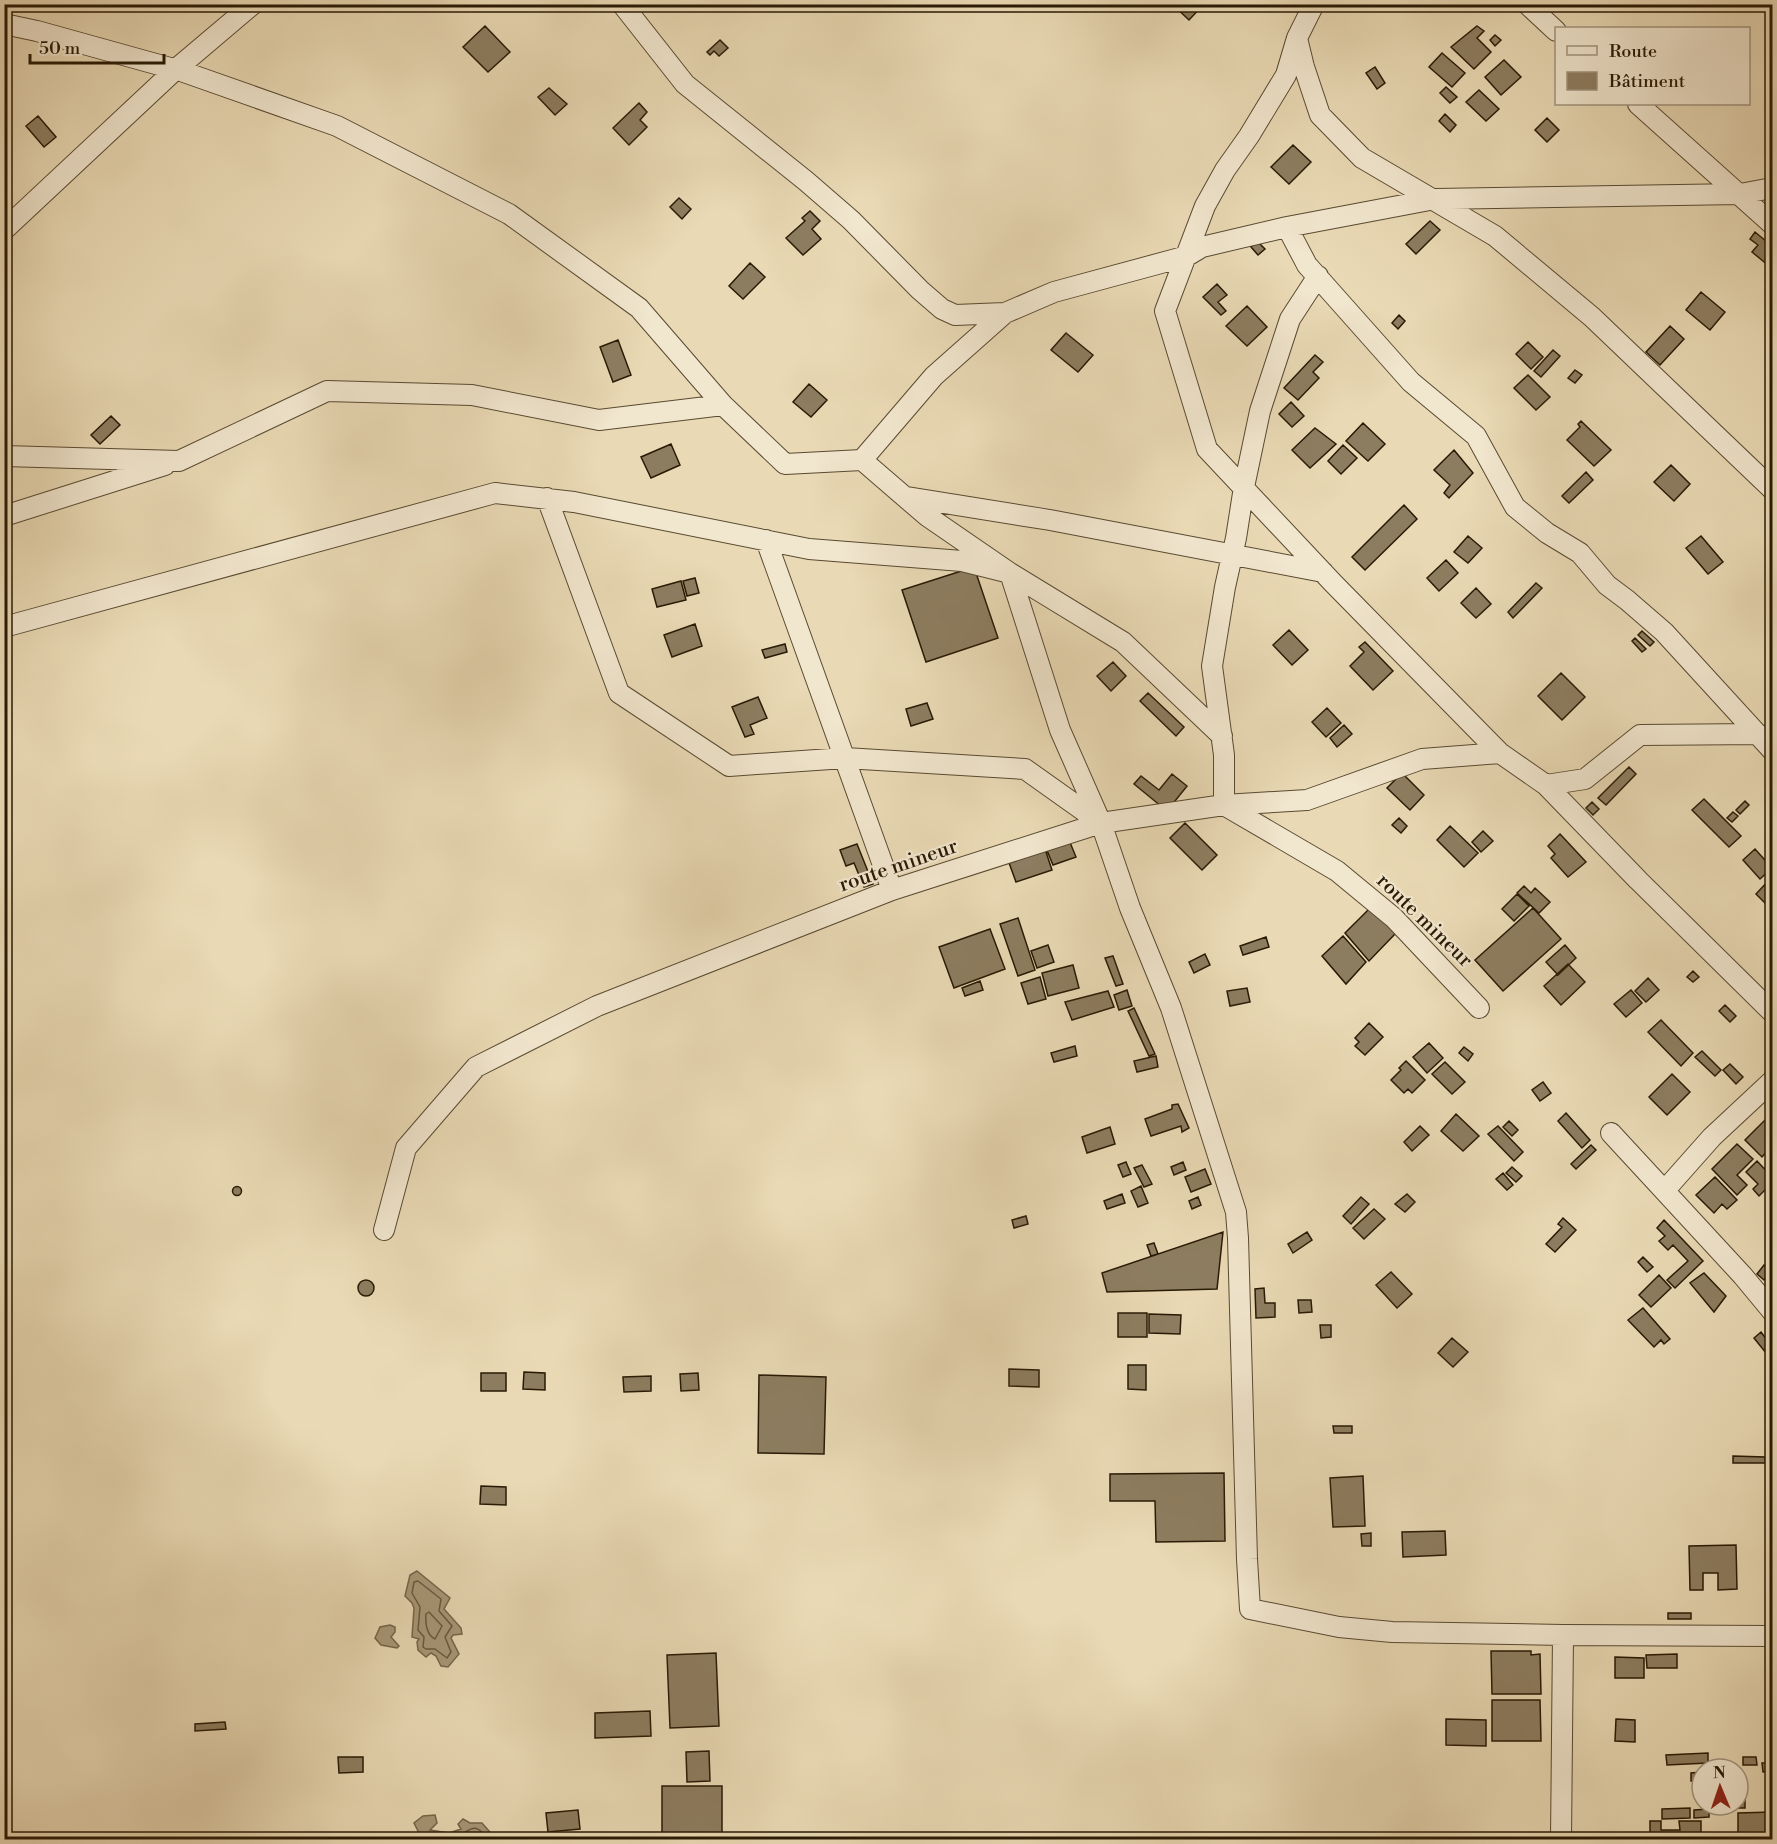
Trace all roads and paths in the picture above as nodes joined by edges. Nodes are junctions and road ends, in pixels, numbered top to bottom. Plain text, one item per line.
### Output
1 (253, 4) edge
2 (1314, 4) edge
3 (1527, 4) edge
4 (619, 6) edge
5 (4, 24) edge
6 (1555, 29) edge
7 (1297, 38) junction
8 (175, 70) junction
9 (1639, 105) edge
10 (1773, 188) edge
11 (1740, 194) junction
12 (1435, 199) junction
13 (1773, 224) edge
14 (1287, 227) junction
15 (4, 230) edge
16 (1187, 256) junction
17 (1318, 276) junction
18 (1005, 313) junction
19 (723, 405) junction
20 (4, 456) edge
21 (862, 460) junction
22 (178, 461) junction
23 (1244, 487) junction
24 (1773, 489) edge
25 (905, 497) junction
26 (546, 498) junction
27 (4, 516) edge
28 (766, 540) junction
29 (1233, 554) junction
30 (1323, 572) junction
31 (1010, 573) junction
32 (4, 627) edge
33 (1758, 734) junction
34 (1222, 736) junction
35 (1773, 750) edge
36 (1500, 753) junction
37 (845, 758) junction
38 (1546, 785) junction
39 (1224, 805) junction
40 (1101, 823) junction
41 (892, 890) junction
42 (1479, 1008) dead end
43 (1773, 1012) edge
44 (1773, 1082) edge
45 (1611, 1133) dead end
46 (1665, 1190) junction
47 (384, 1230) dead end
48 (1773, 1311) edge
49 (1563, 1635) junction
50 (1773, 1636) edge
51 (1561, 1839) edge

1 - 8 street
2 - 7 street
3 - 6 street
4 - 18 street
5 - 8 street
7 - 12 street
7 - 16 street
8 - 15 street
8 - 19 street
9 - 11 street
10 - 11 street
11 - 12 street
11 - 13 street
12 - 14 street
12 - 24 street
14 - 16 street
14 - 17 street
16 - 18 street
16 - 23 street
17 - 23 street
17 - 33 street
18 - 21 street
19 - 21 street
19 - 22 street
20 - 22 street
21 - 25 street
22 - 27 street
23 - 29 street
23 - 30 street
25 - 29 street
25 - 31 street
26 - 28 street
26 - 32 street
26 - 37 street
28 - 31 street
28 - 37 street
29 - 30 street
29 - 34 street
30 - 36 street
31 - 34 street
31 - 40 street
33 - 35 street
33 - 38 street
34 - 39 street
36 - 38 street
36 - 39 street
37 - 40 street
37 - 41 street
38 - 43 street
39 - 40 street, route mineur
39 - 42 street, route mineur
40 - 41 street, route mineur
40 - 49 street
41 - 47 street, route mineur
44 - 46 street
45 - 46 street
46 - 48 street
49 - 50 street
49 - 51 street

